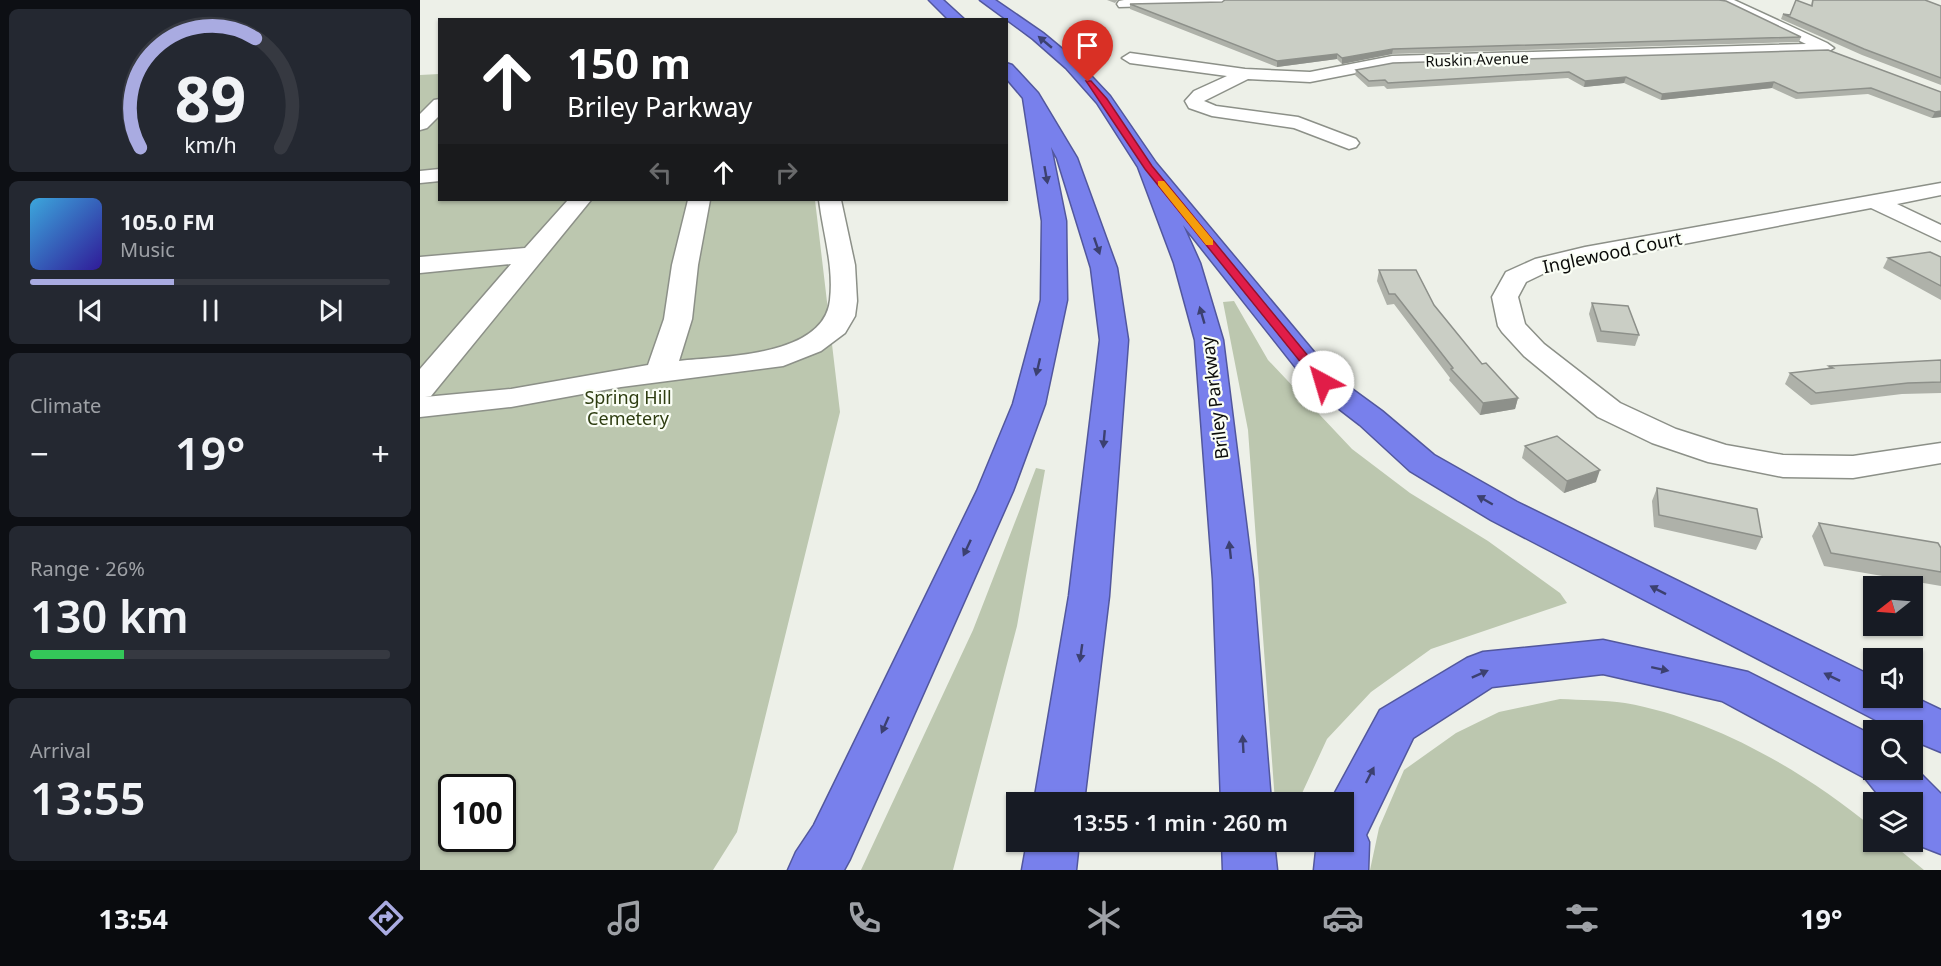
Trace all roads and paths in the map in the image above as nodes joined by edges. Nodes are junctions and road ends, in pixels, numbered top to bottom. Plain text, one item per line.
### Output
1 (935, 0) edge
2 (986, 0) edge
3 (1221, 0) edge
4 (1723, 0) edge
5 (1124, 4) dead end
6 (956, 18) edge
7 (1130, 58) dead end
8 (1008, 70) edge
9 (1245, 74) junction
10 (1032, 97) junction
11 (438, 108) edge
12 (426, 131) edge
13 (1349, 143) dead end
14 (1148, 167) junction
15 (438, 175) edge
16 (420, 177) edge
17 (1941, 189) edge
18 (579, 201) edge
19 (699, 201) edge
20 (830, 201) edge
21 (1876, 202) junction
22 (1941, 234) edge
23 (533, 255) junction
24 (420, 265) edge
25 (661, 372) junction
26 (420, 389) edge
27 (420, 407) edge
28 (1941, 453) edge
29 (1941, 732) edge
30 (1863, 754) edge
31 (1895, 780) edge
32 (1912, 780) edge
33 (1060, 792) edge
34 (1245, 792) edge
35 (1941, 794) edge
36 (1354, 807) edge
37 (1941, 830) edge
38 (1052, 852) edge
39 (1249, 852) edge
40 (1342, 852) edge
41 (815, 870) edge
42 (1049, 870) edge
43 (1250, 870) edge
44 (1341, 870) edge

1 - 6 highway
14 -> 2 highway, Briley Parkway
3 - 5 street
4 - 9 street, Ruskin Avenue
7 - 9 street, Ruskin Avenue
8 - 10 highway
9 - 13 street
10 -> 33 highway
10 -> 41 highway
11 - 12 street
29 -> 14 highway
34 -> 14 highway, Briley Parkway
15 - 16 street
17 - 21 street, Inglewood Court
18 - 23 street
19 - 25 street
20 - 25 street
21 - 22 street
21 - 28 street, Inglewood Court
23 - 24 street
23 - 26 street
25 - 27 street
36 -> 30 highway
31 - 37 highway
32 - 35 highway
38 - 42 highway
39 - 43 highway
40 - 44 highway

